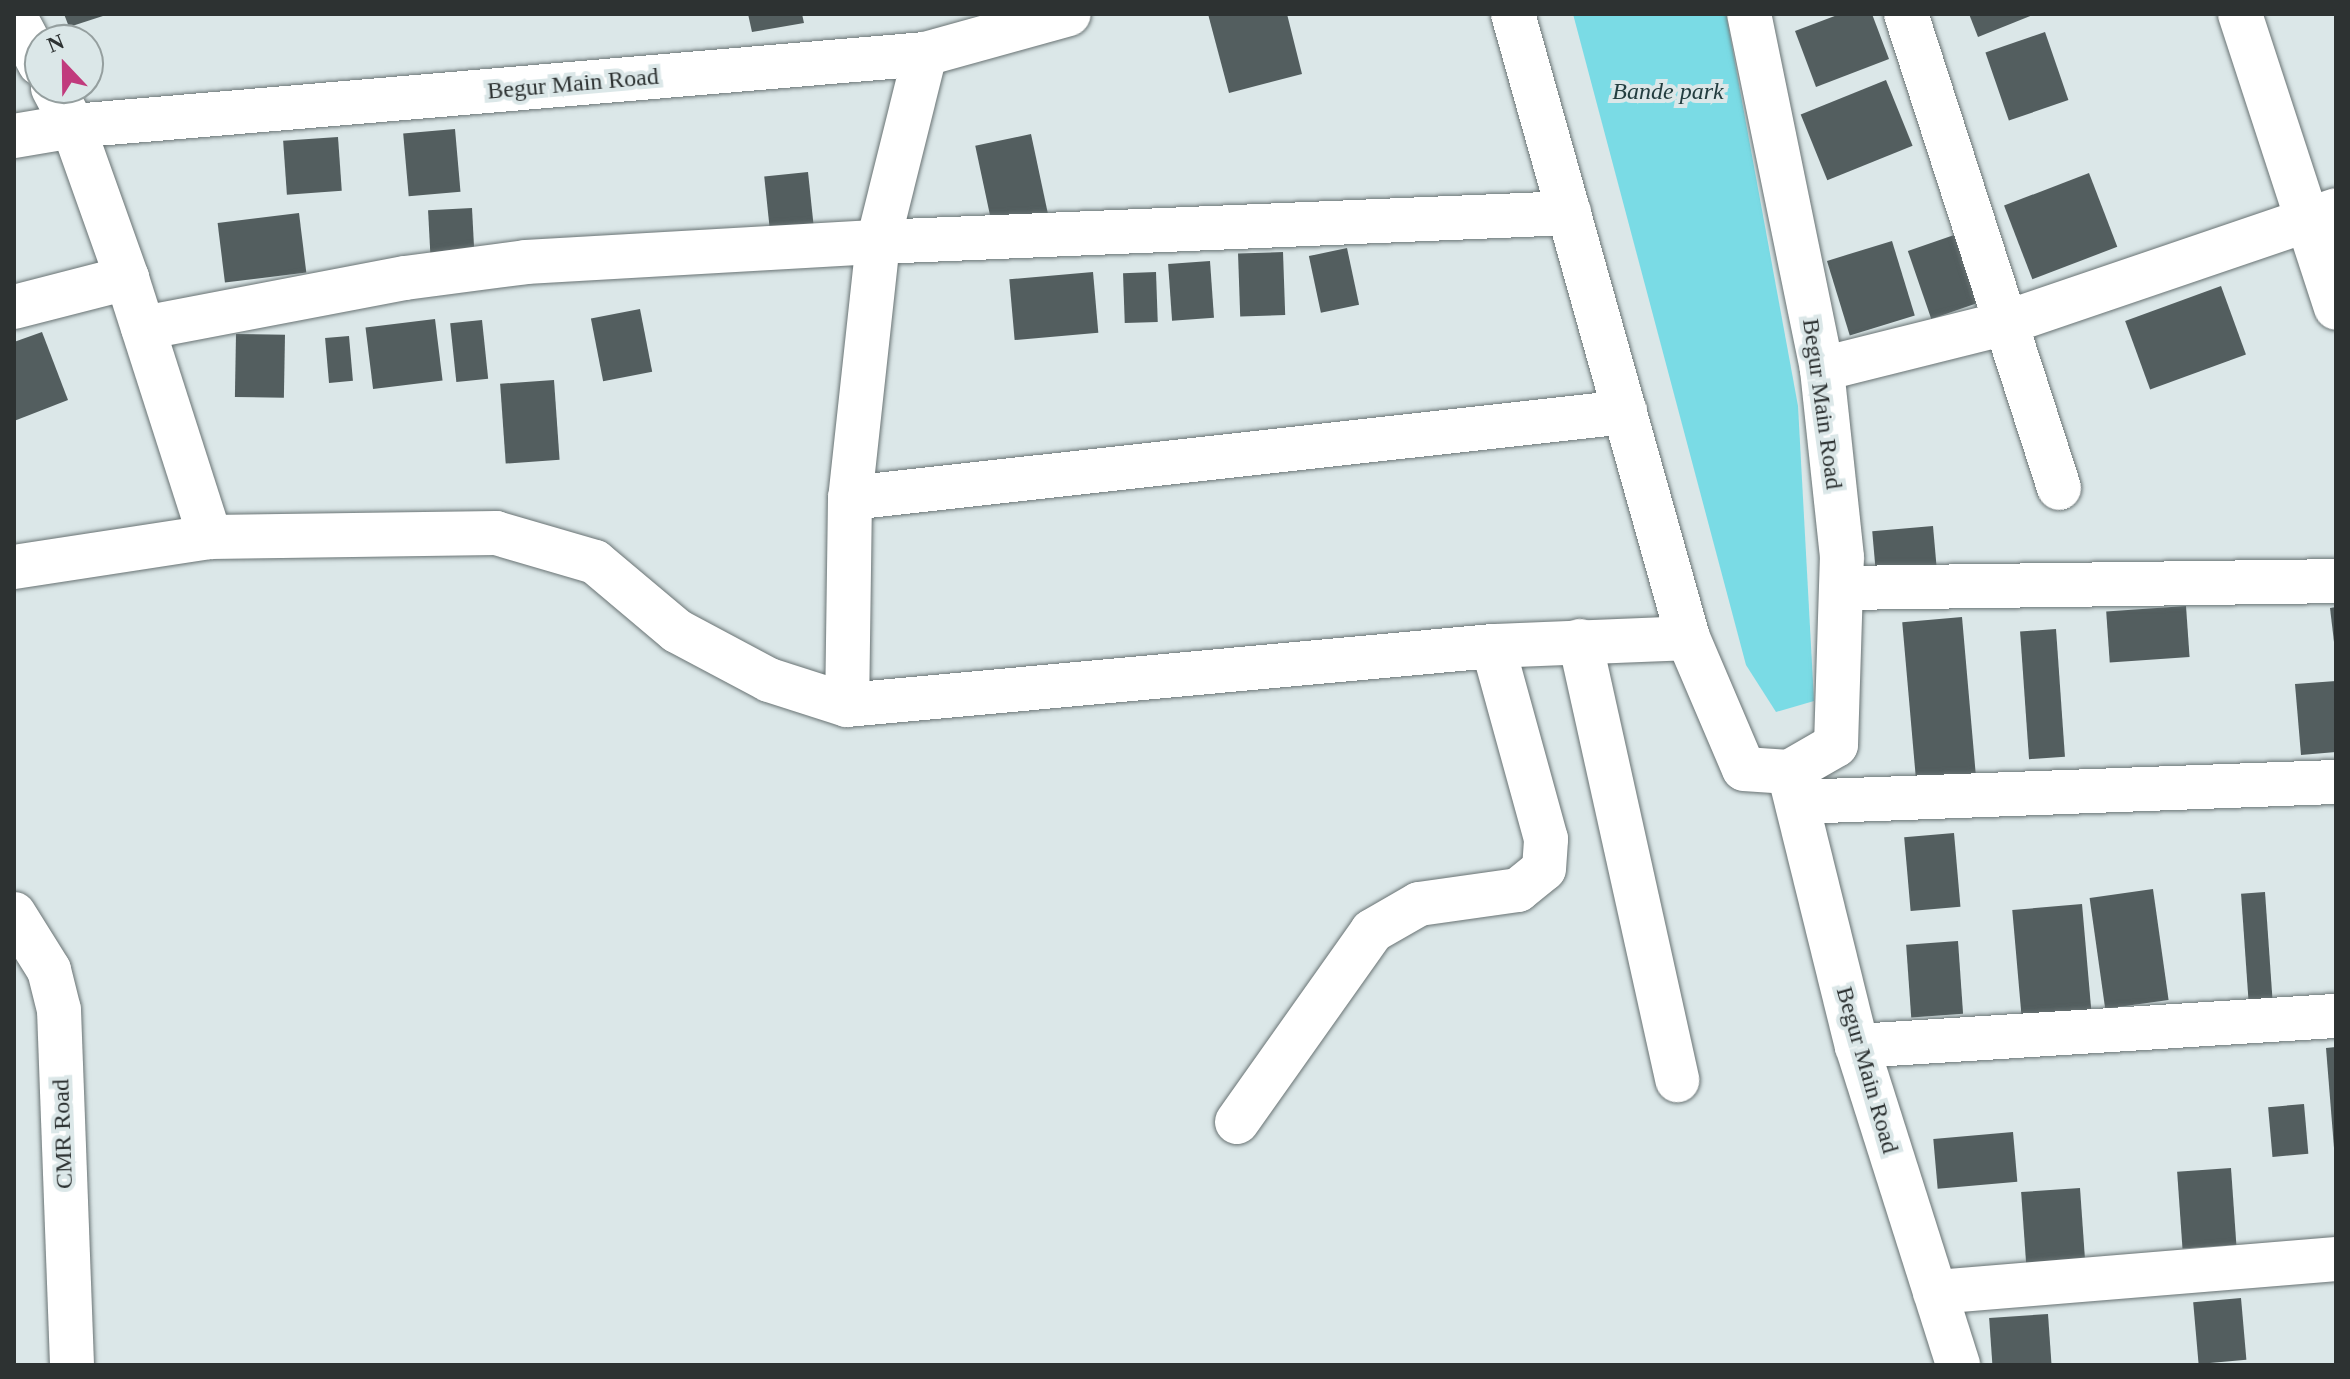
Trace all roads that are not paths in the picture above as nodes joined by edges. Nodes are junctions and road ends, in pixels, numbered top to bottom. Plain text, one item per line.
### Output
1 (1069, 14) edge
2 (1513, 14) edge
3 (1749, 14) edge
4 (1906, 14) edge
5 (2240, 14) edge
6 (14, 15) edge
7 (989, 25) edge
8 (24, 34) edge
9 (925, 54) junction
10 (61, 104) edge
11 (73, 126) junction
12 (14, 136) edge
13 (1569, 213) junction
14 (2322, 214) edge
15 (878, 242) junction
16 (127, 278) junction
17 (14, 307) edge
18 (2336, 308) edge
19 (2002, 324) junction
20 (143, 328) junction
21 (1822, 369) junction
22 (1625, 412) junction
23 (2059, 488) dead end
24 (850, 498) junction
25 (210, 537) junction
26 (14, 567) edge
27 (2336, 581) edge
28 (1842, 588) junction
29 (1688, 638) junction
30 (1580, 641) junction
31 (1493, 646) junction
32 (847, 705) junction
33 (2336, 782) edge
34 (1793, 787) junction
35 (14, 914) edge
36 (2336, 1016) edge
37 (1857, 1046) junction
38 (1677, 1080) dead end
39 (1237, 1122) dead end
40 (2336, 1259) edge
41 (1935, 1292) junction
42 (72, 1365) edge
43 (1958, 1365) edge

1 - 7 street, Begur Main Road
2 - 13 street
3 - 21 street, Begur Main Road
4 - 19 street
5 - 14 street
6 - 8 street
7 - 9 street, Begur Main Road
9 - 11 street, Begur Main Road
9 - 15 street
10 - 11 street
11 - 12 street, Begur Main Road
11 - 16 street
13 - 15 street
13 - 22 street
14 - 18 street
14 - 19 street
15 - 20 street
15 - 24 street
16 - 17 street
16 - 20 street
19 - 21 street
19 - 23 street
20 - 25 street
21 - 28 street, Begur Main Road
22 - 24 street
22 - 29 street
24 - 32 street
25 - 26 street
25 - 32 street
27 - 28 street
28 - 34 street, Begur Main Road
29 - 30 street
29 - 34 street
30 - 31 street
30 - 38 street
31 - 32 street
31 - 39 street
33 - 34 street
34 - 37 street, Begur Main Road
35 - 42 street, CMR Road
36 - 37 street
37 - 41 street, Begur Main Road
40 - 41 street
41 - 43 street, Begur Main Road

